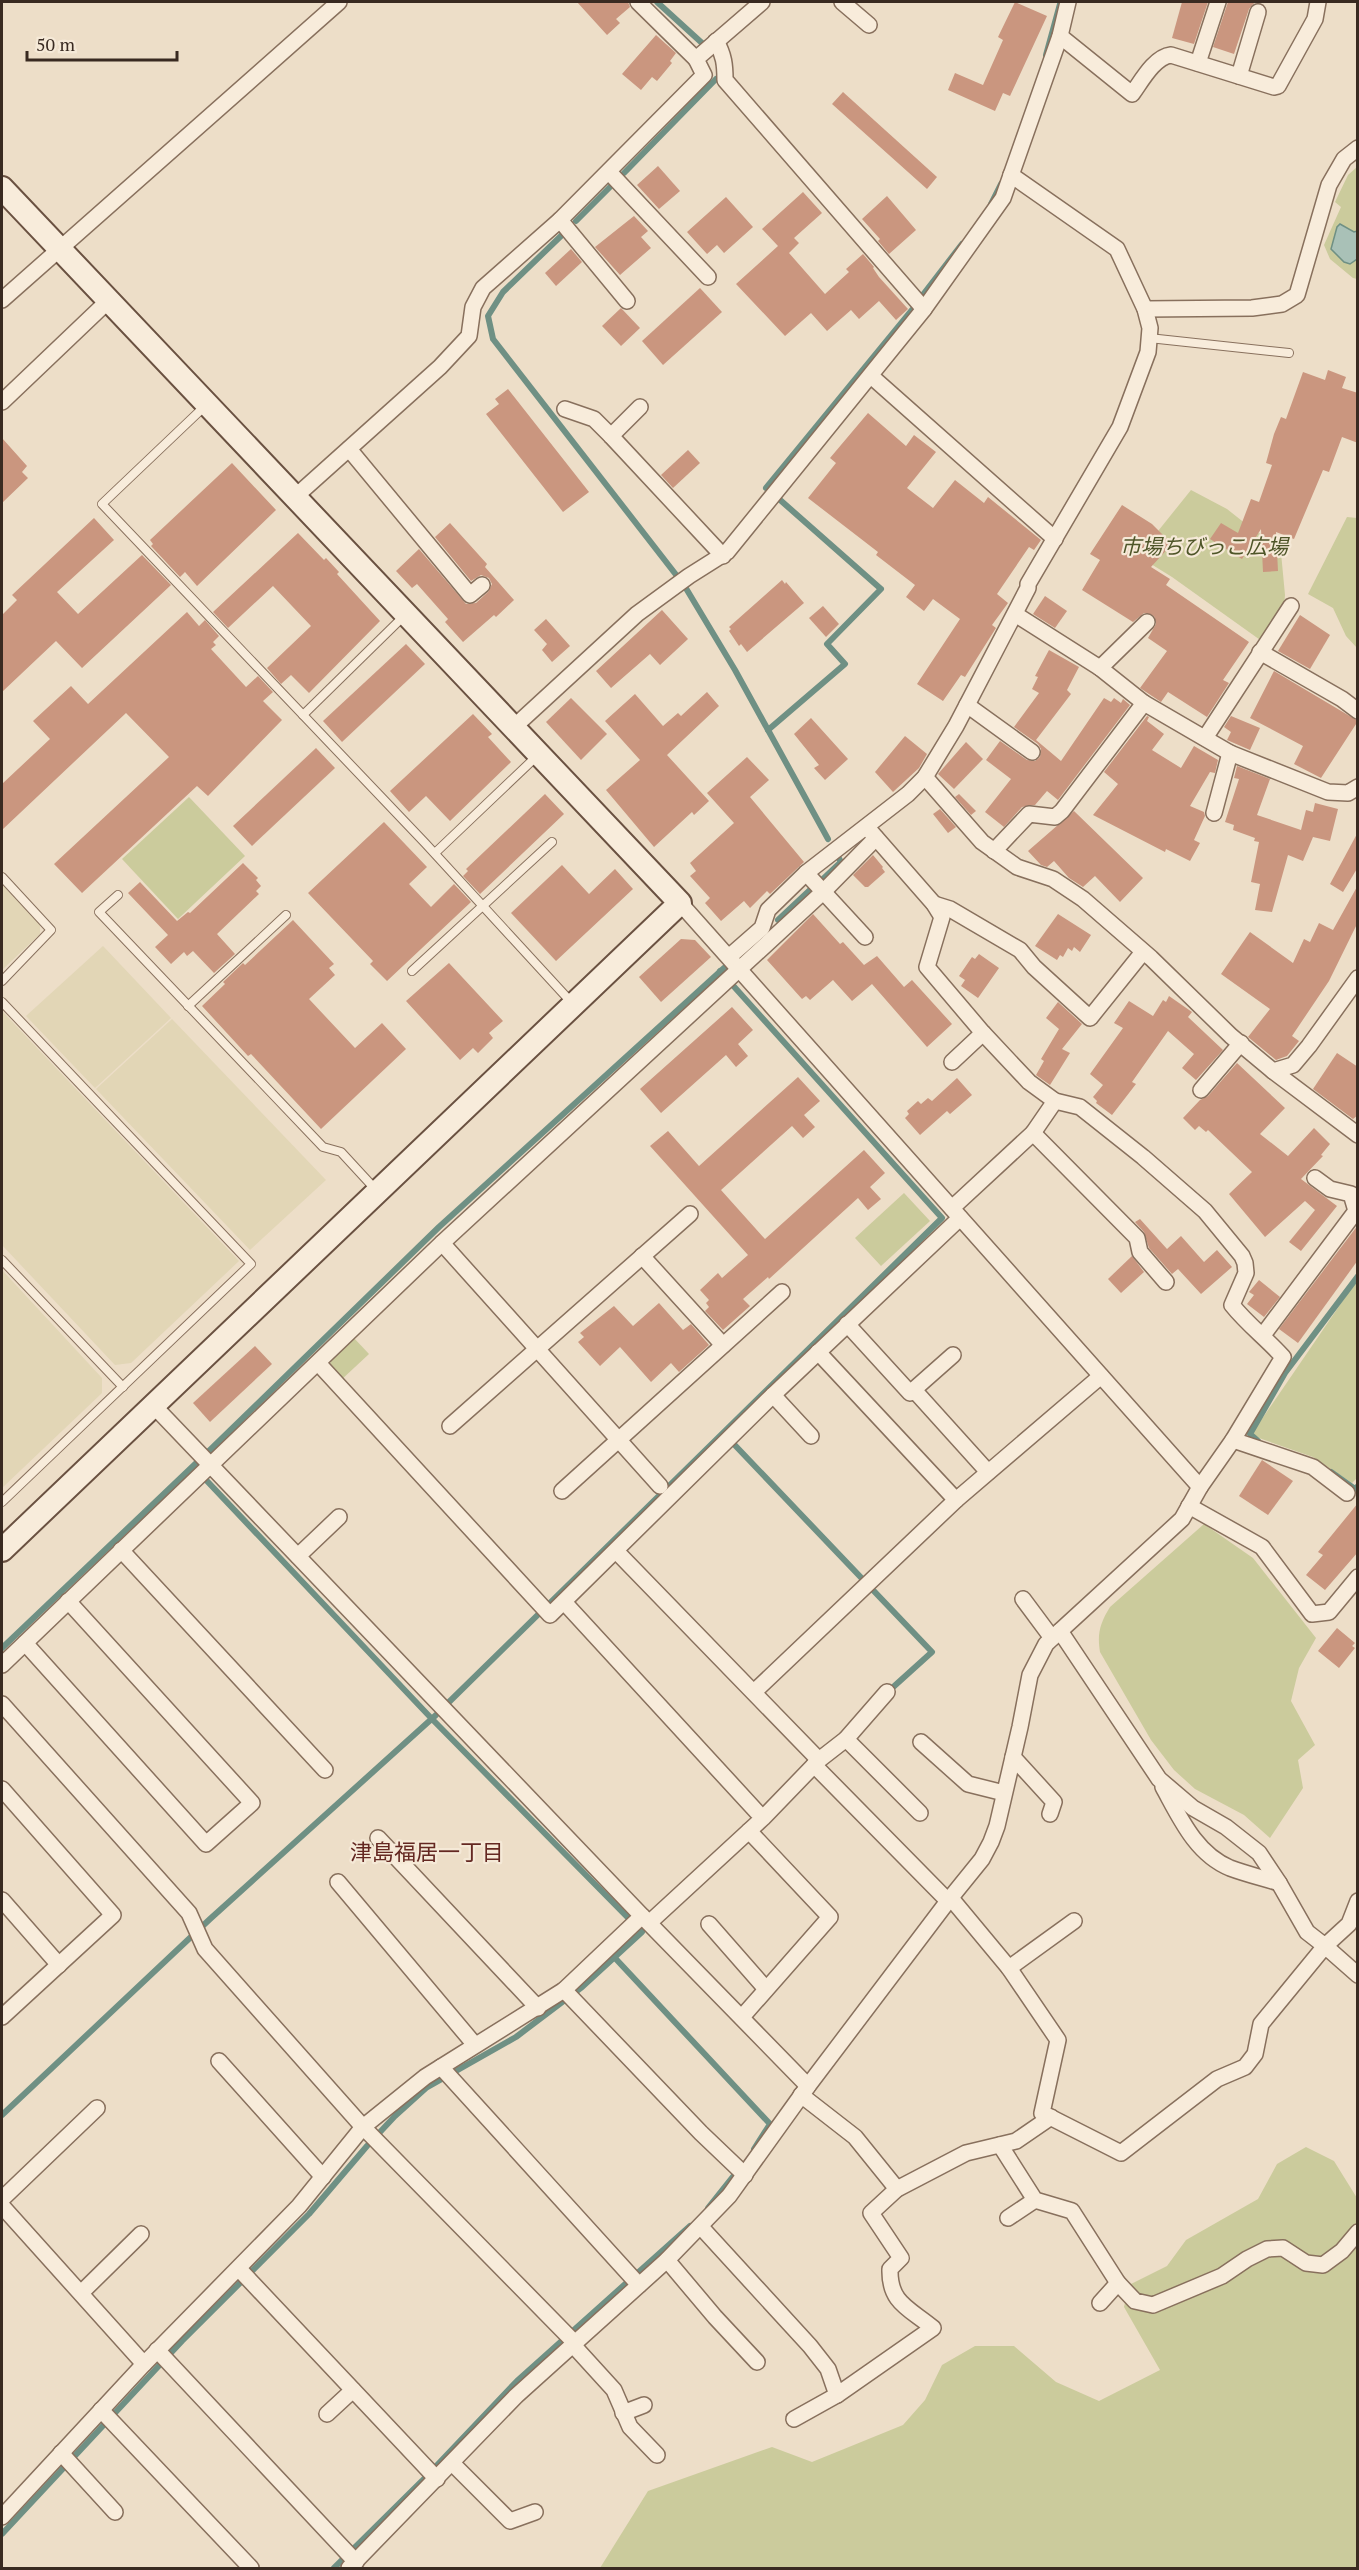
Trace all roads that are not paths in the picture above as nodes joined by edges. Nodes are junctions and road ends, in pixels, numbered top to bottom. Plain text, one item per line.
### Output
1 (339, 2) edge
2 (638, 2) edge
3 (762, 2) edge
4 (842, 2) edge
5 (1068, 2) edge
6 (1218, 2) edge
7 (1318, 2) edge
8 (1258, 12) dead end
9 (869, 25) dead end
10 (1060, 36) junction
11 (716, 41) junction
12 (696, 59) junction
13 (1198, 63) junction
14 (1239, 76) junction
15 (1358, 148) edge
16 (609, 172) junction
17 (1011, 175) junction
18 (2, 188) edge
19 (560, 220) junction
20 (59, 249) junction
21 (708, 277) dead end
22 (2, 300) edge
23 (108, 301) junction
24 (627, 301) dead end
25 (924, 309) junction
26 (1145, 309) junction
27 (1149, 338) junction
28 (1289, 353) dead end
29 (870, 376) junction
30 (2, 402) edge
31 (207, 404) junction
32 (640, 407) dead end
33 (565, 409) dead end
34 (611, 436) junction
35 (349, 449) junction
36 (296, 498) junction
37 (1055, 539) junction
38 (723, 556) junction
39 (482, 585) dead end
40 (1291, 606) dead end
41 (406, 614) junction
42 (1015, 614) junction
43 (1147, 622) dead end
44 (1260, 652) junction
45 (1100, 668) junction
46 (1144, 703) junction
47 (967, 705) junction
48 (1358, 711) edge
49 (303, 715) junction
50 (514, 728) junction
51 (1205, 738) junction
52 (1032, 752) dead end
53 (1230, 753) junction
54 (539, 754) junction
55 (925, 777) junction
56 (1358, 787) edge
57 (1214, 813) dead end
58 (866, 825) junction
59 (876, 838) junction
60 (552, 842) dead end
61 (994, 851) junction
62 (435, 854) junction
63 (806, 873) junction
64 (2, 877) edge
65 (823, 892) junction
66 (118, 895) dead end
67 (680, 903) junction
68 (934, 904) junction
69 (482, 906) junction
70 (286, 915) dead end
71 (865, 937) dead end
72 (1143, 951) junction
73 (730, 956) junction
74 (412, 971) dead end
75 (731, 976) junction
76 (1358, 978) edge
77 (2, 981) edge
78 (2, 1002) edge
79 (573, 1004) junction
80 (188, 1006) junction
81 (983, 1033) junction
82 (1241, 1043) junction
83 (952, 1062) dead end
84 (1272, 1071) junction
85 (1201, 1090) dead end
86 (1055, 1101) junction
87 (1033, 1133) junction
88 (1358, 1135) edge
89 (1315, 1178) dead end
90 (377, 1191) junction
91 (956, 1213) junction
92 (690, 1214) dead end
93 (442, 1243) junction
94 (642, 1256) junction
95 (2, 1260) edge
96 (1166, 1282) dead end
97 (782, 1292) dead end
98 (847, 1324) junction
99 (1263, 1335) junction
100 (723, 1345) junction
101 (537, 1349) junction
102 (818, 1352) junction
103 (953, 1355) dead end
104 (318, 1363) junction
105 (1101, 1376) junction
106 (123, 1387) junction
107 (914, 1390) junction
108 (773, 1395) junction
109 (153, 1405) junction
110 (450, 1426) dead end
111 (811, 1436) dead end
112 (618, 1440) junction
113 (1233, 1440) junction
114 (209, 1463) junction
115 (988, 1473) junction
116 (660, 1486) dead end
117 (1200, 1487) junction
118 (562, 1491) dead end
119 (1347, 1493) dead end
120 (956, 1500) junction
121 (2, 1502) edge
122 (1189, 1506) junction
123 (339, 1517) dead end
124 (3, 1545) edge
125 (121, 1550) junction
126 (617, 1552) junction
127 (298, 1556) junction
128 (1358, 1577) edge
129 (1023, 1599) dead end
130 (68, 1601) junction
131 (564, 1602) junction
132 (1056, 1634) junction
133 (25, 1643) junction
134 (2, 1665) edge
135 (753, 1692) junction
136 (887, 1692) dead end
137 (2, 1704) edge
138 (846, 1739) junction
139 (921, 1742) dead end
140 (1013, 1757) junction
141 (815, 1759) junction
142 (325, 1770) dead end
143 (1159, 1779) junction
144 (2, 1789) edge
145 (1004, 1793) junction
146 (757, 1812) dead end
147 (920, 1813) dead end
148 (1050, 1814) dead end
149 (750, 1831) junction
150 (378, 1838) dead end
151 (338, 1882) dead end
152 (1279, 1883) junction
153 (949, 1899) junction
154 (2, 1900) edge
155 (1358, 1901) edge
156 (1074, 1921) dead end
157 (640, 1922) junction
158 (709, 1924) dead end
159 (1325, 1946) junction
160 (59, 1965) junction
161 (1009, 1968) junction
162 (1358, 1975) edge
163 (766, 1989) junction
164 (568, 1995) junction
165 (538, 2008) junction
166 (2, 2017) edge
167 (742, 2017) junction
168 (475, 2044) junction
169 (219, 2061) dead end
170 (446, 2072) junction
171 (804, 2090) junction
172 (97, 2108) dead end
173 (1051, 2117) junction
174 (370, 2135) junction
175 (1000, 2145) junction
176 (741, 2172) junction
177 (323, 2177) junction
178 (897, 2189) junction
179 (2, 2199) edge
180 (1035, 2200) junction
181 (2, 2206) edge
182 (1008, 2218) dead end
183 (700, 2227) junction
184 (1358, 2232) edge
185 (141, 2234) dead end
186 (667, 2260) junction
187 (244, 2274) junction
188 (635, 2280) junction
189 (1118, 2283) junction
190 (81, 2293) junction
191 (1100, 2303) dead end
192 (571, 2339) junction
193 (163, 2356) junction
194 (757, 2362) dead end
195 (144, 2364) junction
196 (353, 2390) junction
197 (837, 2395) junction
198 (644, 2405) dead end
199 (623, 2413) junction
200 (327, 2414) dead end
201 (106, 2416) junction
202 (794, 2419) dead end
203 (657, 2455) dead end
204 (66, 2459) junction
205 (439, 2471) junction
206 (479, 2503) dead end
207 (115, 2512) dead end
208 (535, 2512) dead end
209 (2, 2517) edge
210 (351, 2560) edge
211 (252, 2568) edge

1 - 20 street
2 - 12 street
3 - 11 street
4 - 9 street
5 - 10 street
6 - 13 street
7 - 14 street
8 - 14 street
10 - 13 street
10 - 17 street
11 - 12 street
11 - 25 street
12 - 16 street
13 - 14 street
15 - 26 street
16 - 19 street
16 - 21 street
17 - 25 street
17 - 26 street
18 - 20 street
19 - 24 street
19 - 35 street
20 - 22 street
20 - 23 street
23 - 30 street
23 - 31 street
25 - 29 street
26 - 27 street
27 - 28 lane
27 - 37 street
29 - 37 street
29 - 38 street
31 - 36 street
31 - 49 lane
32 - 34 street
33 - 34 street
34 - 38 street
35 - 36 street
35 - 39 street
36 - 41 street
37 - 42 street
38 - 50 street
40 - 44 street
41 - 49 lane
41 - 50 street
42 - 45 street
42 - 47 street
43 - 45 street
44 - 48 street
44 - 51 street
45 - 46 street
46 - 51 street
46 - 61 street
47 - 52 street
47 - 55 street
49 - 62 lane
50 - 54 street
51 - 53 street
53 - 56 street
53 - 57 street
54 - 62 lane
54 - 67 street
55 - 58 street
55 - 61 street
58 - 59 street
58 - 63 street
59 - 65 street
59 - 68 street
60 - 69 lane
61 - 72 street
62 - 69 lane
63 - 65 street
63 - 73 street
64 - 77 lane
65 - 71 street
65 - 75 street
66 - 80 lane
67 - 73 street
67 - 79 street
68 - 72 street
68 - 81 street
69 - 74 lane
69 - 79 lane
70 - 80 lane
72 - 82 street
73 - 75 street
75 - 91 street
75 - 93 street
76 - 84 street
78 - 106 lane
79 - 90 street
80 - 90 lane
81 - 83 street
81 - 86 street
82 - 84 street
82 - 85 street
84 - 88 street
86 - 87 street
86 - 99 street
87 - 91 street
87 - 96 street
89 - 99 street
90 - 109 street
91 - 98 street
91 - 105 street
92 - 94 street
93 - 101 street
93 - 104 street
94 - 100 street
94 - 101 street
95 - 106 lane
97 - 100 street
98 - 102 street
98 - 107 street
99 - 113 street
100 - 112 street
101 - 110 street
101 - 112 street
102 - 108 street
102 - 120 street
103 - 107 street
104 - 114 street
104 - 131 street
105 - 115 street
105 - 117 street
106 - 121 lane
107 - 115 street
108 - 111 street
108 - 126 street
109 - 114 street
109 - 124 street
112 - 116 street
112 - 118 street
113 - 117 street
113 - 119 street
114 - 125 street
114 - 127 street
115 - 120 street
117 - 122 street
120 - 135 street
122 - 128 street
122 - 132 street
123 - 127 street
125 - 130 street
125 - 142 street
126 - 131 street
126 - 135 street
127 - 157 street
129 - 132 street
130 - 133 street
130 - 133 street
131 - 146 street
132 - 140 street
132 - 143 street
133 - 134 street
135 - 141 street
136 - 138 street
137 - 174 street
138 - 141 street
138 - 147 street
139 - 145 street
140 - 145 street
140 - 148 street
141 - 149 street
141 - 153 street
143 - 152 street
143 - 152 street
144 - 160 street
145 - 153 street
149 - 157 street
149 - 163 street
150 - 165 street
151 - 168 street
152 - 159 street
153 - 161 street
153 - 171 street
154 - 160 street
155 - 159 street
156 - 161 street
157 - 164 street
157 - 167 street
158 - 163 street
159 - 162 street
159 - 173 street
160 - 166 street
161 - 173 street
163 - 167 street
164 - 165 street
164 - 176 street
165 - 168 street
167 - 171 street
168 - 170 street
169 - 177 street
170 - 174 street
170 - 188 street
171 - 176 street
171 - 178 street
172 - 179 street
173 - 175 street
174 - 177 street
174 - 192 street
175 - 178 street
175 - 180 street
176 - 183 street
177 - 187 street
178 - 197 street
180 - 182 street
180 - 189 street
181 - 190 street
183 - 186 street
183 - 197 street
184 - 189 street
185 - 190 street
186 - 188 street
186 - 194 street
187 - 193 street
187 - 196 street
188 - 192 street
189 - 191 street
190 - 195 street
192 - 199 street
192 - 205 street
193 - 195 street
193 - 210 street
195 - 201 street
196 - 200 street
196 - 205 street
197 - 202 street
198 - 199 street
199 - 203 street
201 - 204 street
201 - 211 street
204 - 207 street
204 - 209 street
205 - 206 street
205 - 208 street
205 - 210 street

